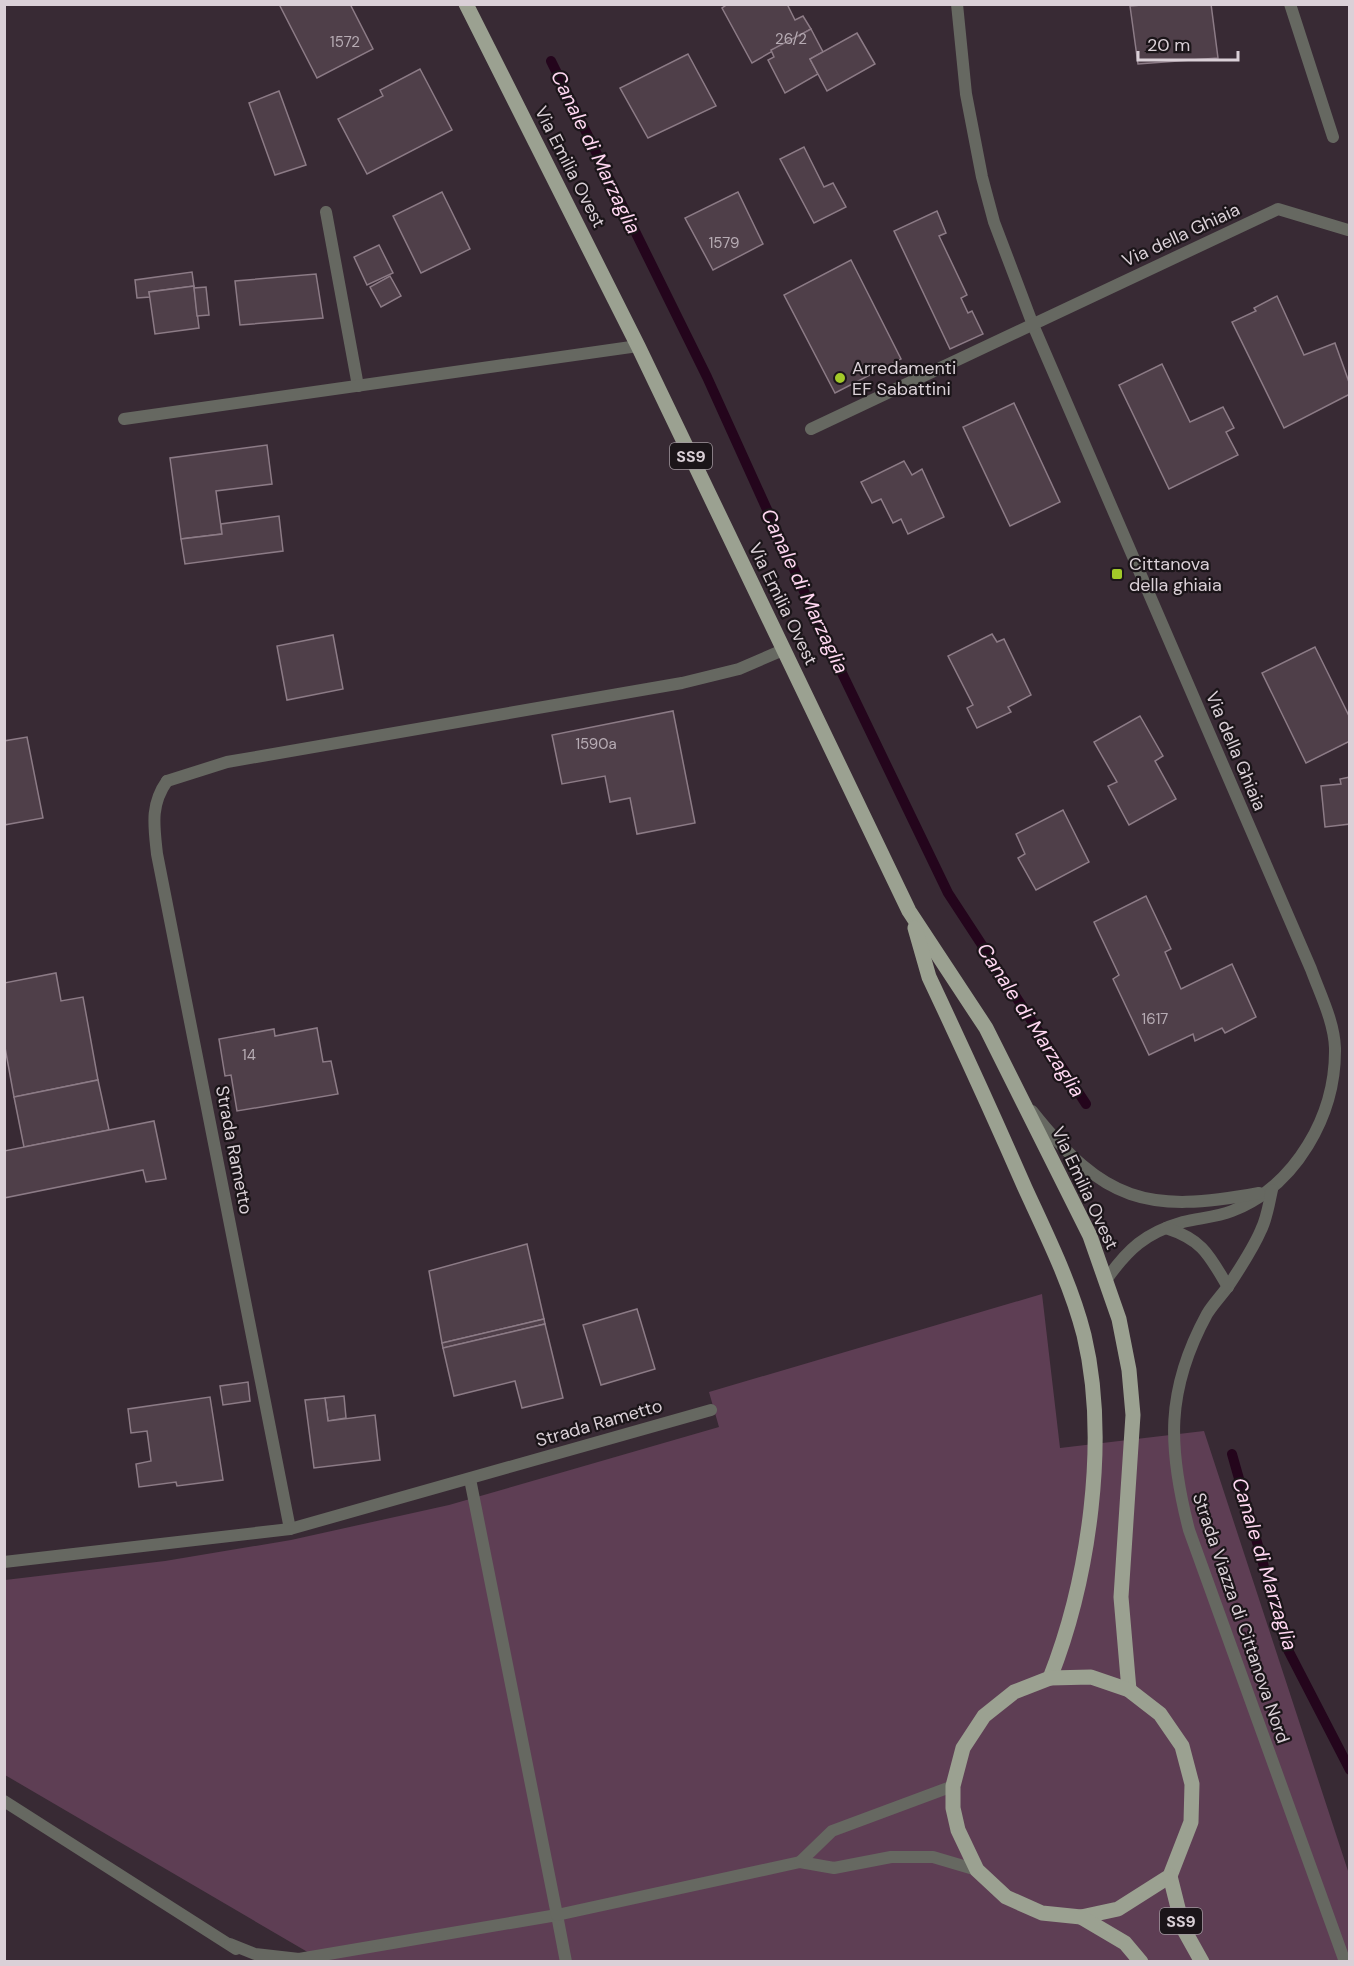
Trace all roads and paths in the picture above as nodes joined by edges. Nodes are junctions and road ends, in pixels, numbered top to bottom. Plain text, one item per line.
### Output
1 (466, 4) edge
2 (957, 4) edge
3 (1290, 4) edge
4 (1334, 137) dead end
5 (326, 212) dead end
6 (1348, 230) dead end
7 (1033, 325) junction
8 (638, 346) junction
9 (358, 386) junction
10 (124, 419) dead end
11 (811, 429) dead end
12 (783, 650) junction
13 (909, 911) junction
14 (1019, 1095) junction
15 (1272, 1190) junction
16 (1166, 1228) junction
17 (1106, 1280) junction
18 (1228, 1287) junction
19 (711, 1410) dead end
20 (470, 1479) junction
21 (290, 1529) junction
22 (4, 1562) edge
23 (1050, 1678) junction
24 (1129, 1690) junction
25 (953, 1786) junction
26 (4, 1801) edge
27 (800, 1862) junction
28 (977, 1870) junction
29 (1170, 1876) junction
30 (557, 1915) junction
31 (1081, 1917) junction
32 (230, 1944) junction
33 (256, 1962) edge
34 (566, 1962) edge
35 (1141, 1962) edge
36 (1202, 1962) edge
37 (1345, 1962) edge

1 - 8 main road, Via Emilia Ovest / SS9
2 - 7 street, Via della Ghiaia
3 - 4 street
5 - 9 street
6 - 7 street, Via della Ghiaia
7 - 11 street, Via della Ghiaia
7 - 15 street, Via della Ghiaia
8 - 9 street
8 - 12 main road, Via Emilia Ovest / SS9
9 - 10 street
12 - 13 main road, Via Emilia Ovest / SS9
12 - 21 street, Strada Rametto
13 - 14 main road, Via Emilia Ovest
13 - 23 main road, Via Emilia Ovest
14 - 15 street
14 - 17 main road, Via Emilia Ovest
15 - 16 street, Via della Ghiaia
15 - 18 street, Strada Viazza di Cittanova Nord
16 - 17 street, Via della Ghiaia
16 - 18 street
17 - 24 main road, Via Emilia Ovest
18 - 37 street, Strada Viazza di Cittanova Nord
19 - 20 street, Strada Rametto
20 - 21 street, Strada Rametto
20 - 30 street
21 - 22 street, Strada Rametto
23 - 24 main road
23 - 25 main road
24 - 29 main road
25 - 27 street
25 - 28 main road
26 - 32 street
27 - 28 street
27 - 30 street
28 - 31 main road
29 - 31 main road
29 - 36 main road, SS9
30 - 32 street
30 - 34 street
31 - 35 main road
32 - 33 street

